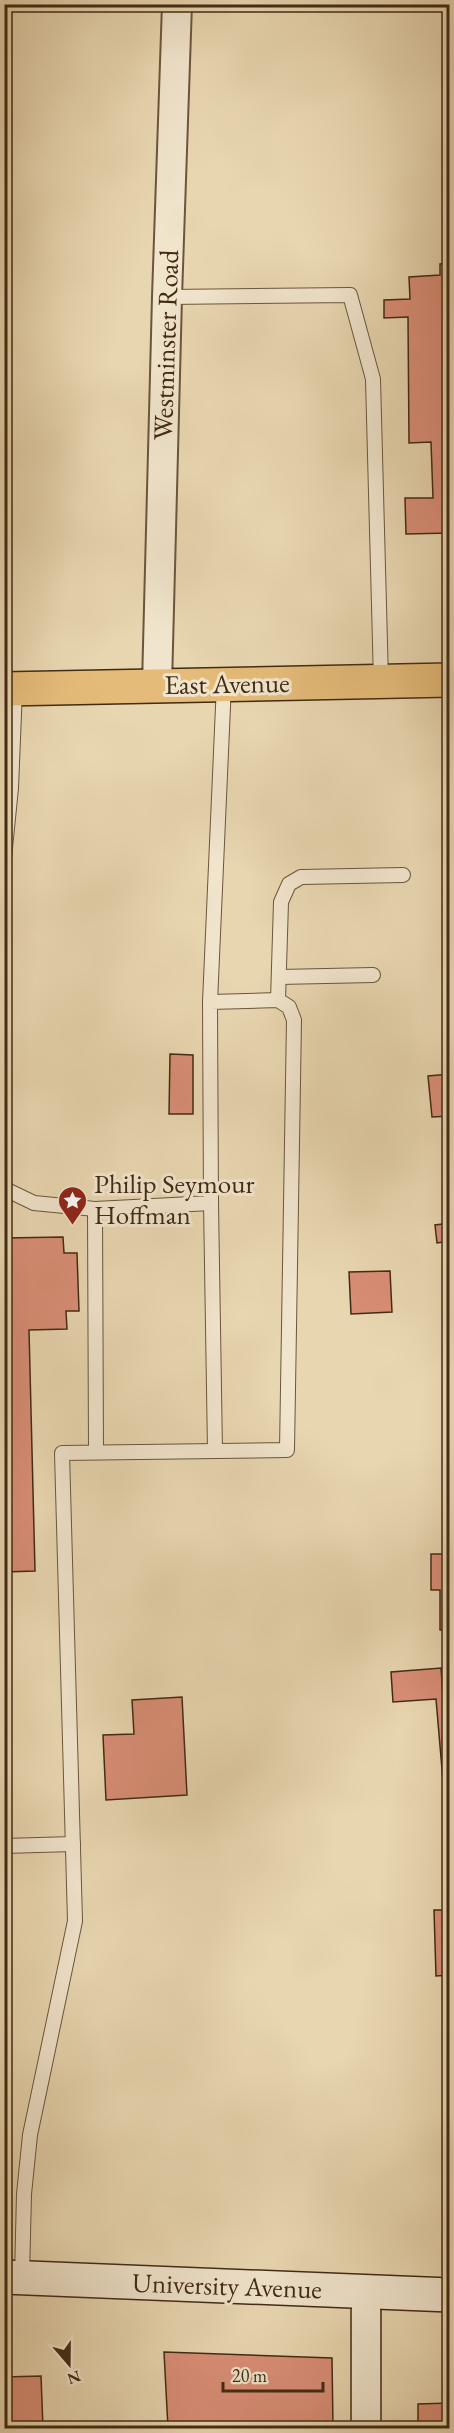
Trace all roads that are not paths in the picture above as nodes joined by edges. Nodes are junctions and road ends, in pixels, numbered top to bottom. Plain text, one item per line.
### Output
1 (177, 4) edge
2 (166, 297) junction
3 (381, 681) junction
4 (450, 681) edge
5 (224, 684) junction
6 (157, 685) junction
7 (10, 688) edge
8 (4, 858) edge
9 (403, 875) dead end
10 (373, 975) dead end
11 (279, 977) junction
12 (278, 1000) junction
13 (210, 1002) junction
14 (4, 1184) edge
15 (211, 1203) junction
16 (95, 1209) junction
17 (215, 1451) junction
18 (96, 1452) junction
19 (73, 1844) junction
20 (4, 1846) edge
21 (13, 2277) edge
22 (366, 2292) junction
23 (450, 2295) edge
24 (366, 2428) edge

1 - 2 street, Westminster Road
2 - 3 lane
2 - 6 street, Westminster Road
3 - 4 main road, East Avenue
3 - 5 main road, East Avenue
5 - 6 main road, East Avenue
5 - 13 lane
6 - 7 main road, East Avenue
7 - 8 lane
9 - 11 lane
10 - 11 lane
11 - 12 lane
12 - 13 lane
12 - 17 lane
13 - 15 lane
14 - 16 lane
15 - 16 lane
15 - 17 lane
16 - 18 lane
17 - 18 lane
18 - 19 lane
19 - 20 lane
19 - 21 lane
21 - 22 main road, University Avenue
22 - 23 main road, University Avenue
22 - 24 street

